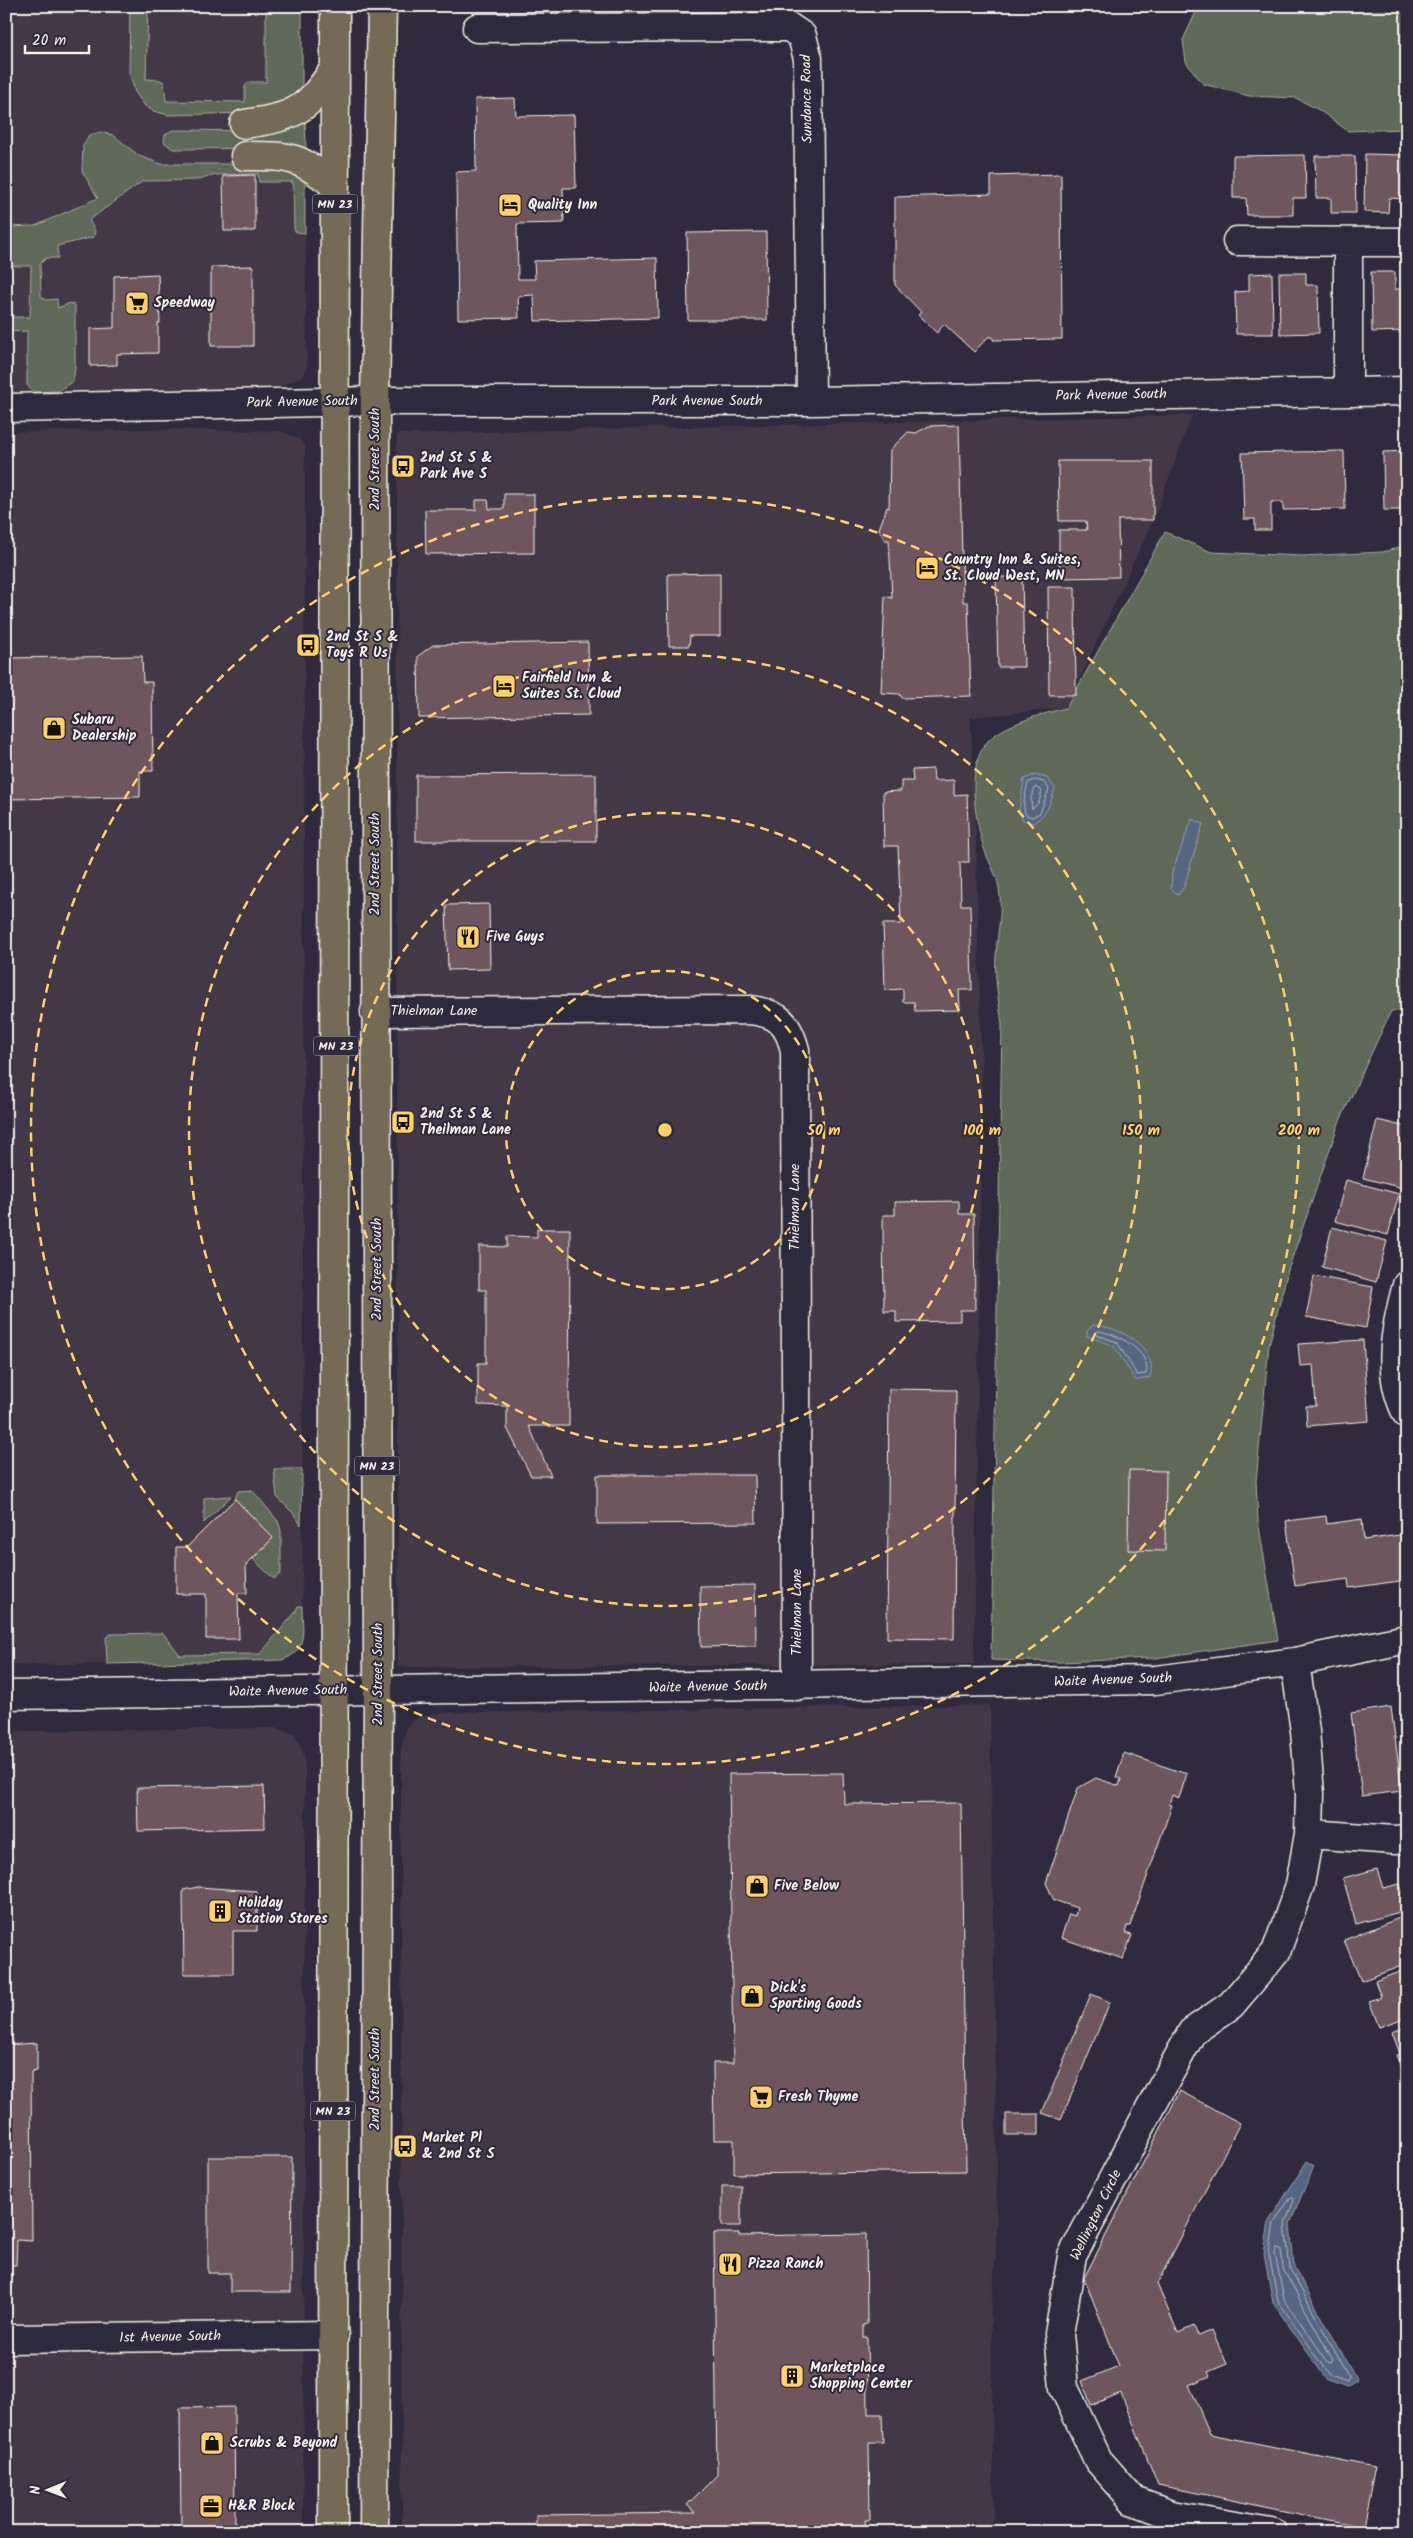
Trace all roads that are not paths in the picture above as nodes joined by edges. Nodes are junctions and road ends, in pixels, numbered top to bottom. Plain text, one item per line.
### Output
1 (335, 6) edge
2 (382, 6) edge
3 (477, 28) dead end
4 (335, 68) junction
5 (244, 124) dead end
6 (246, 156) dead end
7 (335, 185) junction
8 (1237, 241) dead end
9 (1348, 242) junction
10 (1407, 242) edge
11 (1348, 391) junction
12 (1407, 391) edge
13 (375, 401) junction
14 (811, 401) junction
15 (335, 402) junction
16 (6, 408) edge
17 (375, 1012) junction
18 (1407, 1285) edge
19 (1407, 1414) edge
20 (1407, 1639) edge
21 (1294, 1662) junction
22 (798, 1686) junction
23 (333, 1690) junction
24 (378, 1690) junction
25 (6, 1695) edge
26 (1309, 1834) junction
27 (1407, 1839) edge
28 (334, 2334) junction
29 (6, 2339) edge
30 (333, 2532) edge
31 (374, 2532) edge
32 (1272, 2532) edge

1 - 4 highway, MN 23
2 - 13 highway, 2nd Street South / MN 23
3 - 14 street, Sundance Road
4 - 5 highway
4 - 7 highway, MN 23
6 - 7 highway
7 - 15 highway, MN 23
8 - 9 street
9 - 10 street
9 - 11 street
11 - 12 street, Park Avenue South
11 - 14 street, Park Avenue South
13 - 14 street, Park Avenue South
13 - 15 street, Park Avenue South
13 - 17 highway, 2nd Street South / MN 23
15 - 16 street, Park Avenue South
15 - 23 highway, MN 23
17 - 22 street, Thielman Lane
17 - 24 highway, 2nd Street South / MN 23
18 - 19 street
20 - 21 street, Waite Avenue South
21 - 22 street, Waite Avenue South
21 - 26 street, Wellington Circle
22 - 24 street, Waite Avenue South
23 - 24 street, Waite Avenue South
23 - 25 street, Waite Avenue South
23 - 28 highway, MN 23
24 - 31 highway, 2nd Street South / MN 23
26 - 27 street
26 - 32 street, Wellington Circle
28 - 29 street, 1st Avenue South
28 - 30 highway, MN 23

